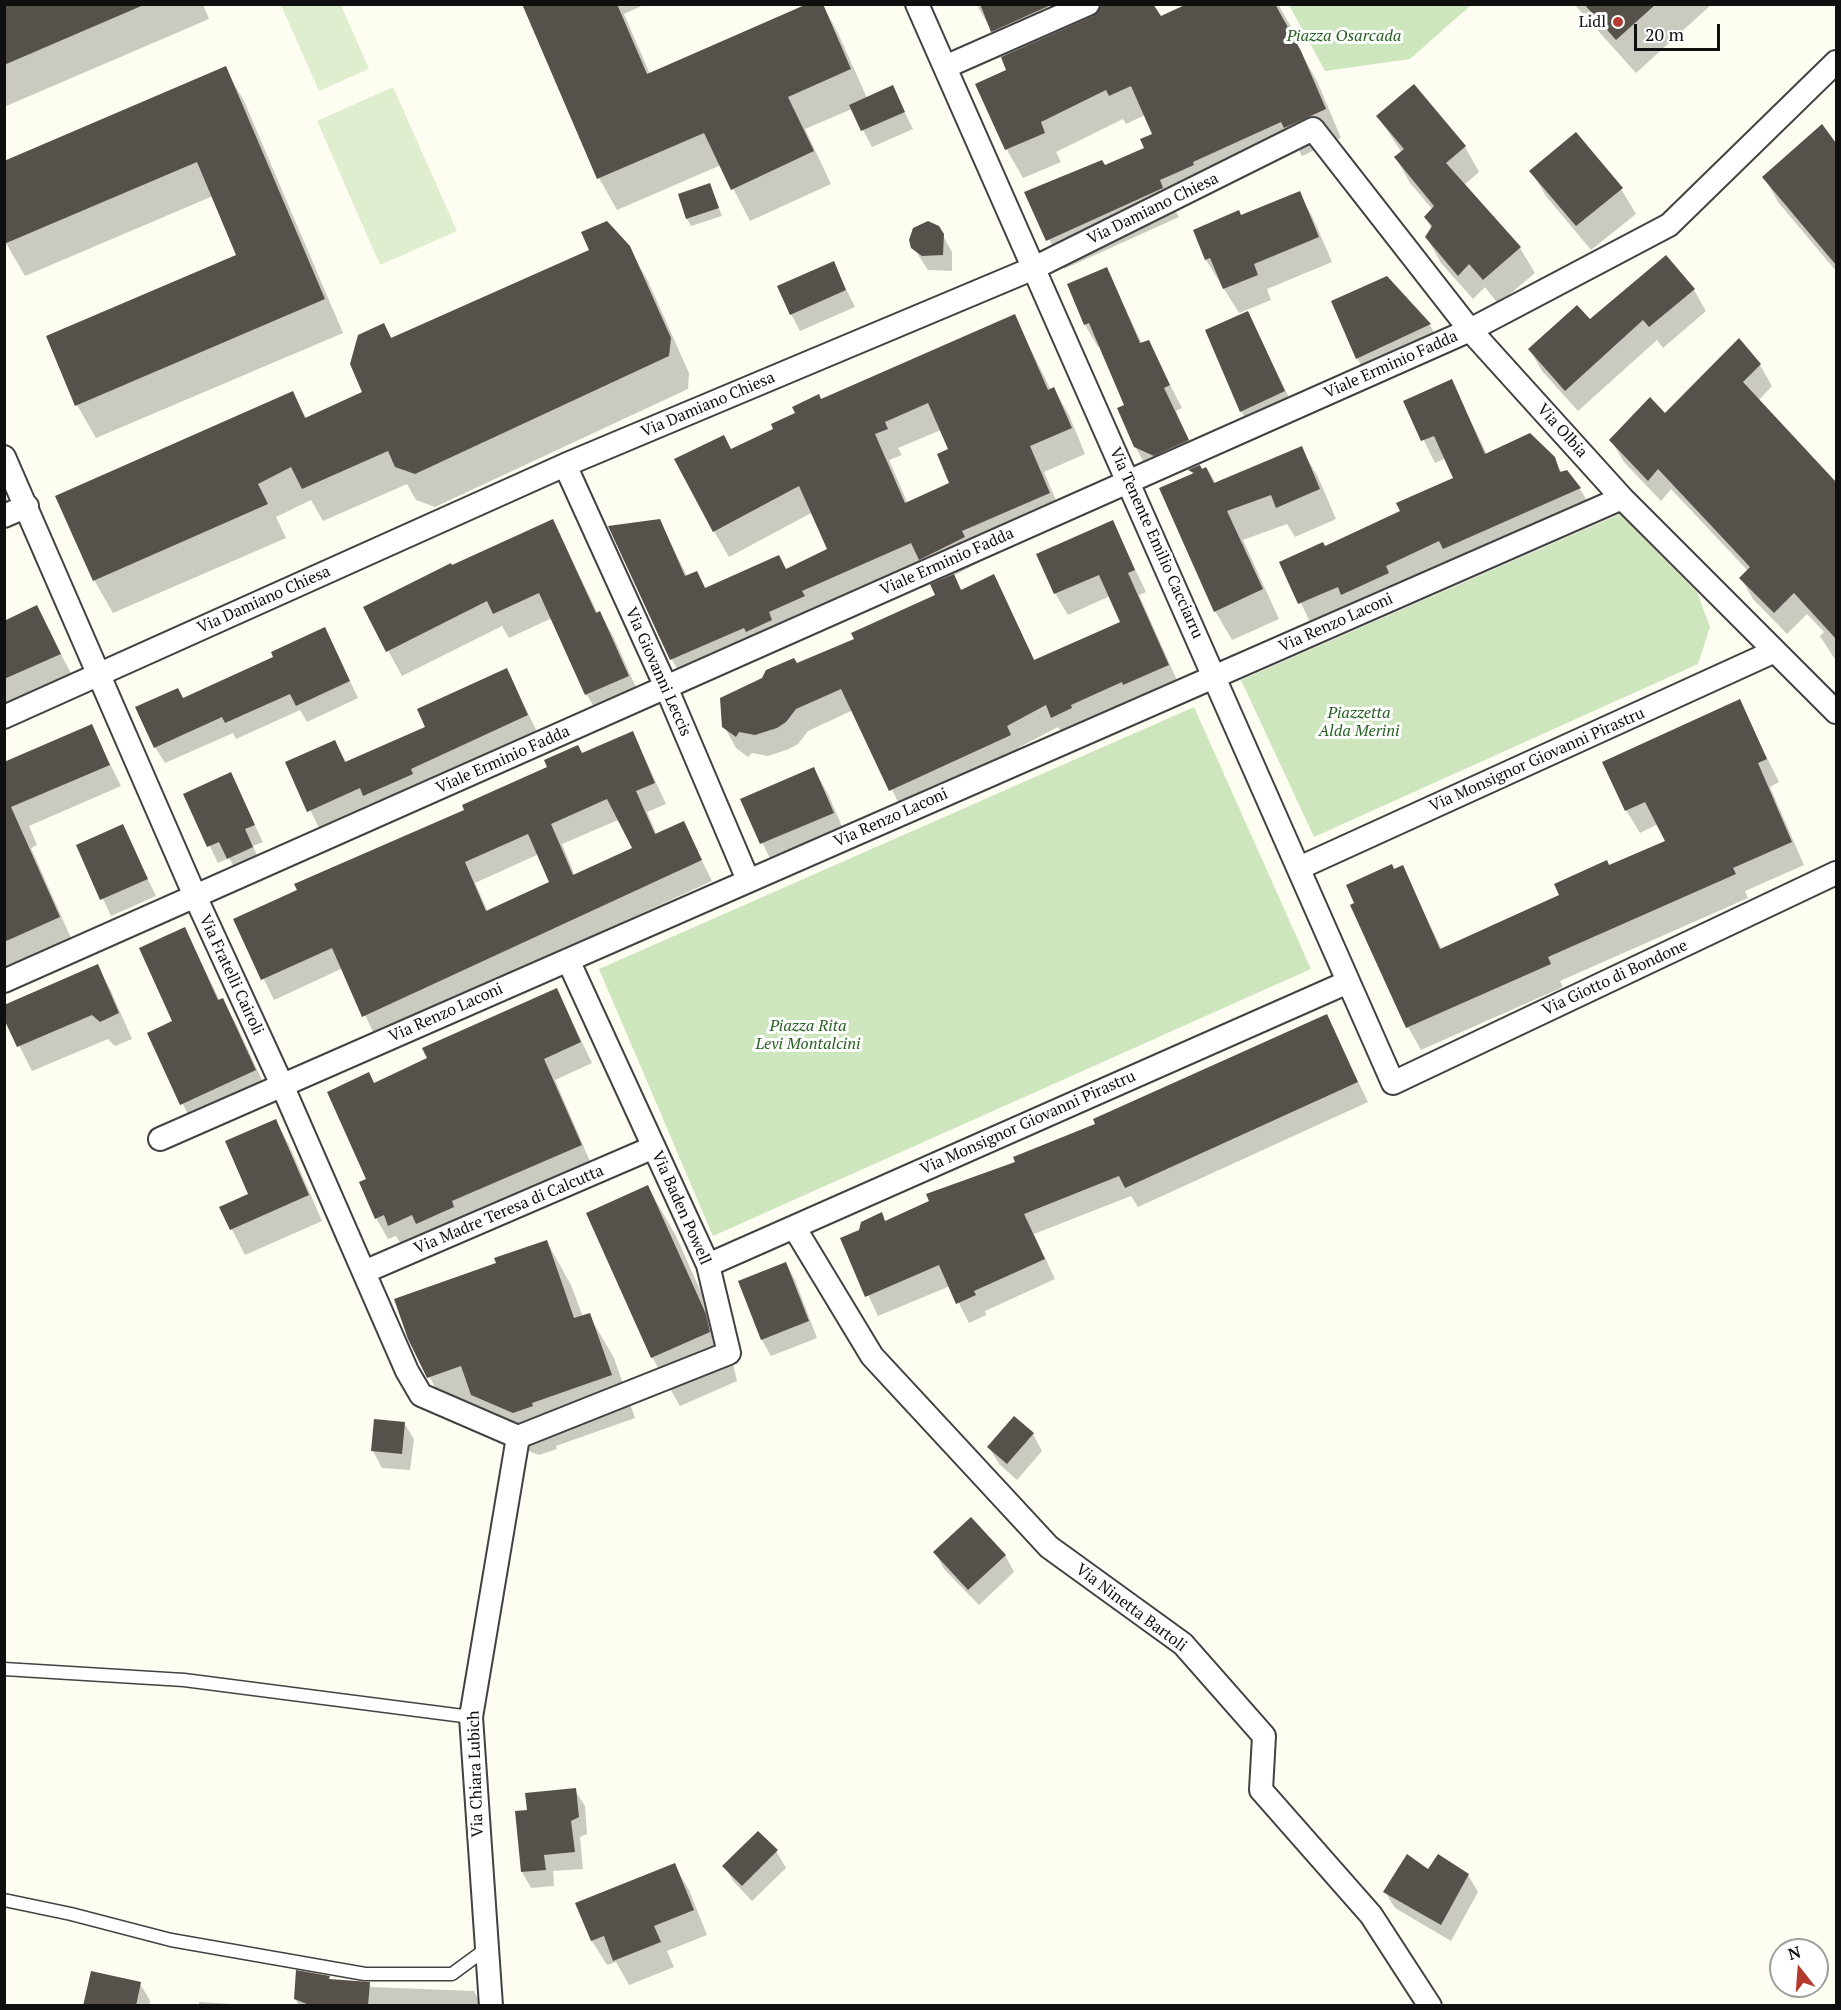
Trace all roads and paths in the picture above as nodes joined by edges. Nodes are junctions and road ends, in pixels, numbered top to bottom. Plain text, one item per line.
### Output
1 (917, 4) edge
2 (1088, 4) edge
3 (1836, 62) edge
4 (945, 67) junction
5 (1313, 129) joint
6 (1034, 268) junction
7 (1470, 330) junction
8 (4, 457) edge
9 (565, 465) junction
10 (1128, 482) junction
11 (1622, 498) junction
12 (27, 506) junction
13 (4, 516) edge
14 (1775, 651) junction
15 (100, 674) junction
16 (1215, 676) junction
17 (666, 687) junction
18 (1836, 712) edge
19 (4, 717) edge
20 (1299, 868) junction
21 (1836, 873) edge
22 (748, 880) junction
23 (195, 896) junction
24 (568, 960) junction
25 (4, 981) edge
26 (1348, 982) junction
27 (1393, 1083) joint
28 (282, 1085) junction
29 (160, 1138) dead end
30 (654, 1147) junction
31 (794, 1227) junction
32 (708, 1265) junction
33 (364, 1272) junction
34 (518, 1437) junction
35 (4, 1669) edge
36 (471, 1717) junction
37 (4, 1900) edge
38 (486, 1949) junction
39 (491, 2006) edge
40 (1430, 2006) edge

1 - 4 street, Via Tenente Emilio Cacciarru
2 - 4 street
3 - 7 street, Viale Erminio Fadda
4 - 6 street, Via Tenente Emilio Cacciarru
5 - 6 street, Via Damiano Chiesa
5 - 7 street, Via Olbia
6 - 9 street, Via Damiano Chiesa
6 - 10 street, Via Tenente Emilio Cacciarru
7 - 10 street, Viale Erminio Fadda
7 - 11 street, Via Olbia
8 - 12 street, Via Fratelli Cairoli
9 - 15 street, Via Damiano Chiesa
9 - 17 street, Via Giovanni Leccis
10 - 16 street, Via Tenente Emilio Cacciarru
10 - 17 street, Viale Erminio Fadda
11 - 14 street, Via Olbia
11 - 16 street, Via Renzo Laconi
12 - 13 street
12 - 15 street, Via Fratelli Cairoli
14 - 18 street, Via Olbia
14 - 20 street, Via Monsignor Giovanni Pirastru
15 - 19 street, Via Damiano Chiesa
15 - 23 street, Via Fratelli Cairoli
16 - 20 street, Via Tenente Emilio Cacciarru
16 - 22 street, Via Renzo Laconi
17 - 22 street, Via Giovanni Leccis
17 - 23 street, Viale Erminio Fadda
20 - 26 street, Via Tenente Emilio Cacciarru
21 - 27 street, Via Giotto di Bondone
22 - 24 street, Via Renzo Laconi
23 - 25 street, Viale Erminio Fadda
23 - 28 street, Via Fratelli Cairoli
24 - 28 street, Via Renzo Laconi
24 - 30 street, Via Baden Powell
26 - 27 street, Via Tenente Emilio Cacciarru
26 - 31 street, Via Monsignor Giovanni Pirastru
28 - 29 street, Via Renzo Laconi
28 - 33 street, Via Fratelli Cairoli
30 - 32 street, Via Baden Powell
30 - 33 street, Via Madre Teresa di Calcutta
31 - 32 street, Via Monsignor Giovanni Pirastru
31 - 40 street, Via Ninetta Bartoli
32 - 34 street, Via Baden Powell
33 - 34 street, Via Fratelli Cairoli
34 - 36 street, Via Chiara Lubich
35 - 36 lane
36 - 38 street, Via Chiara Lubich
37 - 38 lane
38 - 39 street, Via Chiara Lubich

